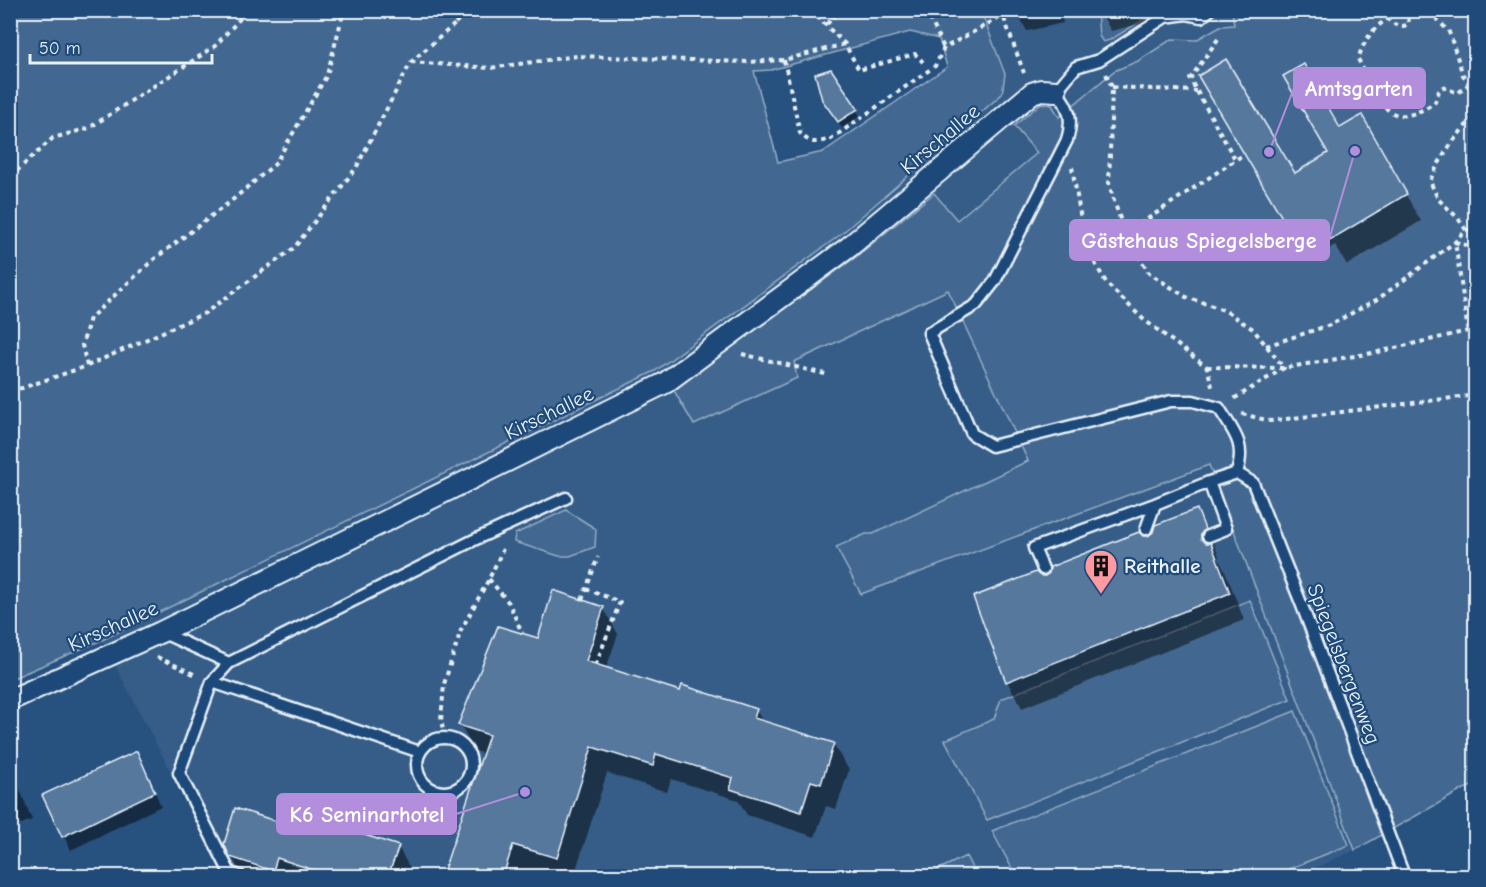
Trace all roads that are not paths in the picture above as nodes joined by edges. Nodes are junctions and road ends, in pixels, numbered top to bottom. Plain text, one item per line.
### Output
1 (1210, 10) edge
2 (1056, 91) junction
3 (1237, 473) junction
4 (1209, 482) junction
5 (566, 498) dead end
6 (1155, 504) junction
7 (1146, 529) dead end
8 (1208, 536) dead end
9 (1042, 570) dead end
10 (161, 632) junction
11 (229, 663) junction
12 (212, 682) junction
13 (10, 700) edge
14 (420, 752) junction
15 (240, 876) edge
16 (1404, 876) edge

1 - 2 lane
2 - 3 lane
2 - 10 street, Kirschallee
3 - 4 lane
3 - 16 lane, Spiegelsbergenweg
4 - 6 lane
4 - 8 lane
5 - 11 lane
6 - 7 lane
6 - 9 lane
10 - 11 lane
10 - 13 street, Kirschallee
11 - 12 lane
12 - 14 lane
12 - 15 lane
14 - 14 lane

